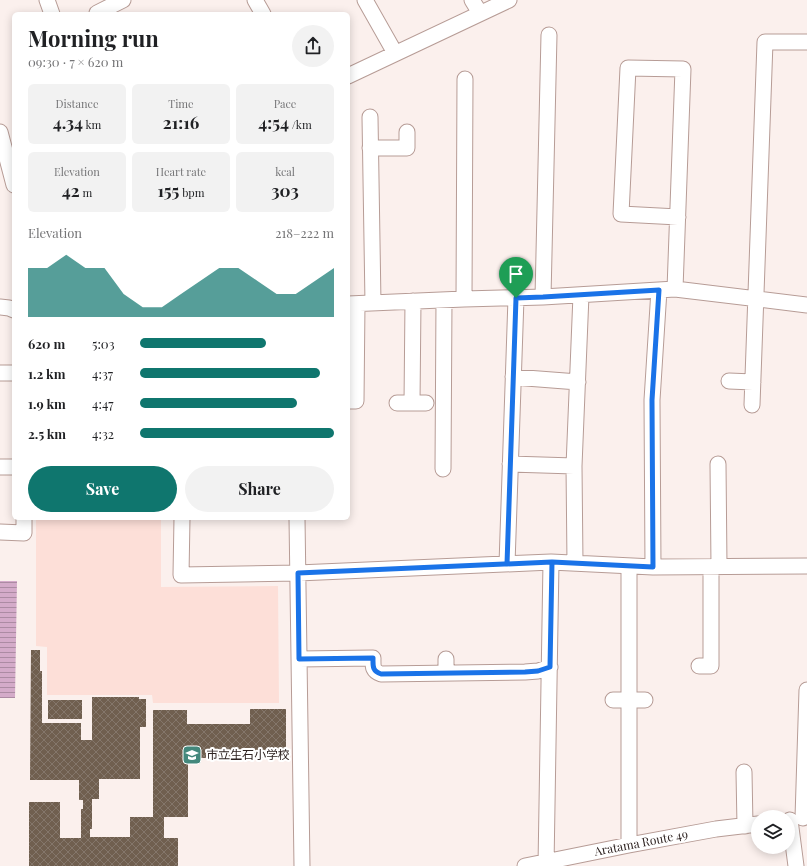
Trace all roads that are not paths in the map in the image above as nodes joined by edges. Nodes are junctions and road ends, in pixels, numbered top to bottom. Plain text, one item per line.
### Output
1 (47, 0) edge
2 (123, 0) edge
3 (255, 0) edge
4 (365, 0) edge
5 (472, 0) edge
6 (509, 0) edge
7 (51, 12) edge
8 (98, 12) edge
9 (262, 12) edge
10 (480, 14) junction
11 (549, 35) dead end
12 (807, 42) edge
13 (395, 54) junction
14 (350, 75) edge
15 (465, 79) dead end
16 (370, 117) dead end
17 (0, 132) edge
18 (407, 132) dead end
19 (370, 148) junction
20 (10, 152) edge
21 (12, 168) edge
22 (678, 217) junction
23 (675, 289) junction
24 (659, 290) junction
25 (581, 295) junction
26 (543, 297) junction
27 (516, 298) junction
28 (755, 298) junction
29 (464, 299) junction
30 (444, 300) junction
31 (413, 301) junction
32 (372, 303) junction
33 (353, 304) edge
34 (807, 305) edge
35 (0, 307) edge
36 (12, 309) edge
37 (0, 373) edge
38 (12, 373) edge
39 (513, 377) junction
40 (729, 381) dead end
41 (578, 382) junction
42 (753, 382) junction
43 (350, 401) edge
44 (412, 403) dead end
45 (752, 405) dead end
46 (510, 464) junction
47 (718, 464) dead end
48 (574, 466) junction
49 (0, 467) edge
50 (12, 467) edge
51 (442, 469) dead end
52 (24, 520) edge
53 (182, 520) edge
54 (297, 520) edge
55 (0, 532) edge
56 (552, 562) junction
57 (575, 563) junction
58 (507, 564) junction
59 (630, 566) junction
60 (715, 566) junction
61 (807, 566) edge
62 (653, 567) junction
63 (298, 573) junction
64 (299, 659) junction
65 (699, 666) dead end
66 (550, 667) junction
67 (807, 690) edge
68 (613, 700) dead end
69 (630, 700) junction
70 (645, 700) dead end
71 (744, 772) dead end
72 (797, 819) edge
73 (751, 825) edge
74 (629, 845) junction
75 (546, 864) edge
76 (302, 866) edge
77 (526, 866) edge
78 (796, 866) edge

1 - 7 street
2 - 8 street
3 - 9 street
4 - 13 street
5 - 10 street
6 - 10 street
10 - 13 street
11 - 26 street
12 - 28 street
13 - 14 street
15 - 29 street
16 - 19 street
17 - 20 street
18 - 19 street
19 - 32 street
20 - 21 street
22 - 22 street
22 - 23 street
23 - 24 street
23 - 28 street
24 - 25 street
24 - 62 street
25 - 26 street
25 - 41 street
26 - 27 street
27 - 29 street
27 - 39 street
28 - 34 street
28 - 42 street
29 - 30 street
30 - 31 street
30 - 51 street
31 - 32 street
31 - 44 street
32 - 33 street
33 - 43 street
35 - 36 street
37 - 38 street
39 - 41 street
39 - 46 street
40 - 42 street
41 - 48 street
42 - 45 street
46 - 48 street
46 - 58 street
47 - 60 street
48 - 57 street
49 - 50 street
52 - 55 street
53 - 63 street
54 - 63 street
56 - 57 street
56 - 58 street
56 - 66 street
57 - 59 street
58 - 63 street
59 - 62 street
59 - 69 street
60 - 61 street
60 - 62 street
60 - 65 street
63 - 64 street
64 - 66 street
64 - 76 street
66 - 75 street
67 - 72 street
68 - 69 street
69 - 70 street
69 - 74 street
71 - 73 street
72 - 78 street
73 - 74 street, Aratama Route 49
74 - 75 street, Aratama Route 49
75 - 77 street, Aratama Route 49

